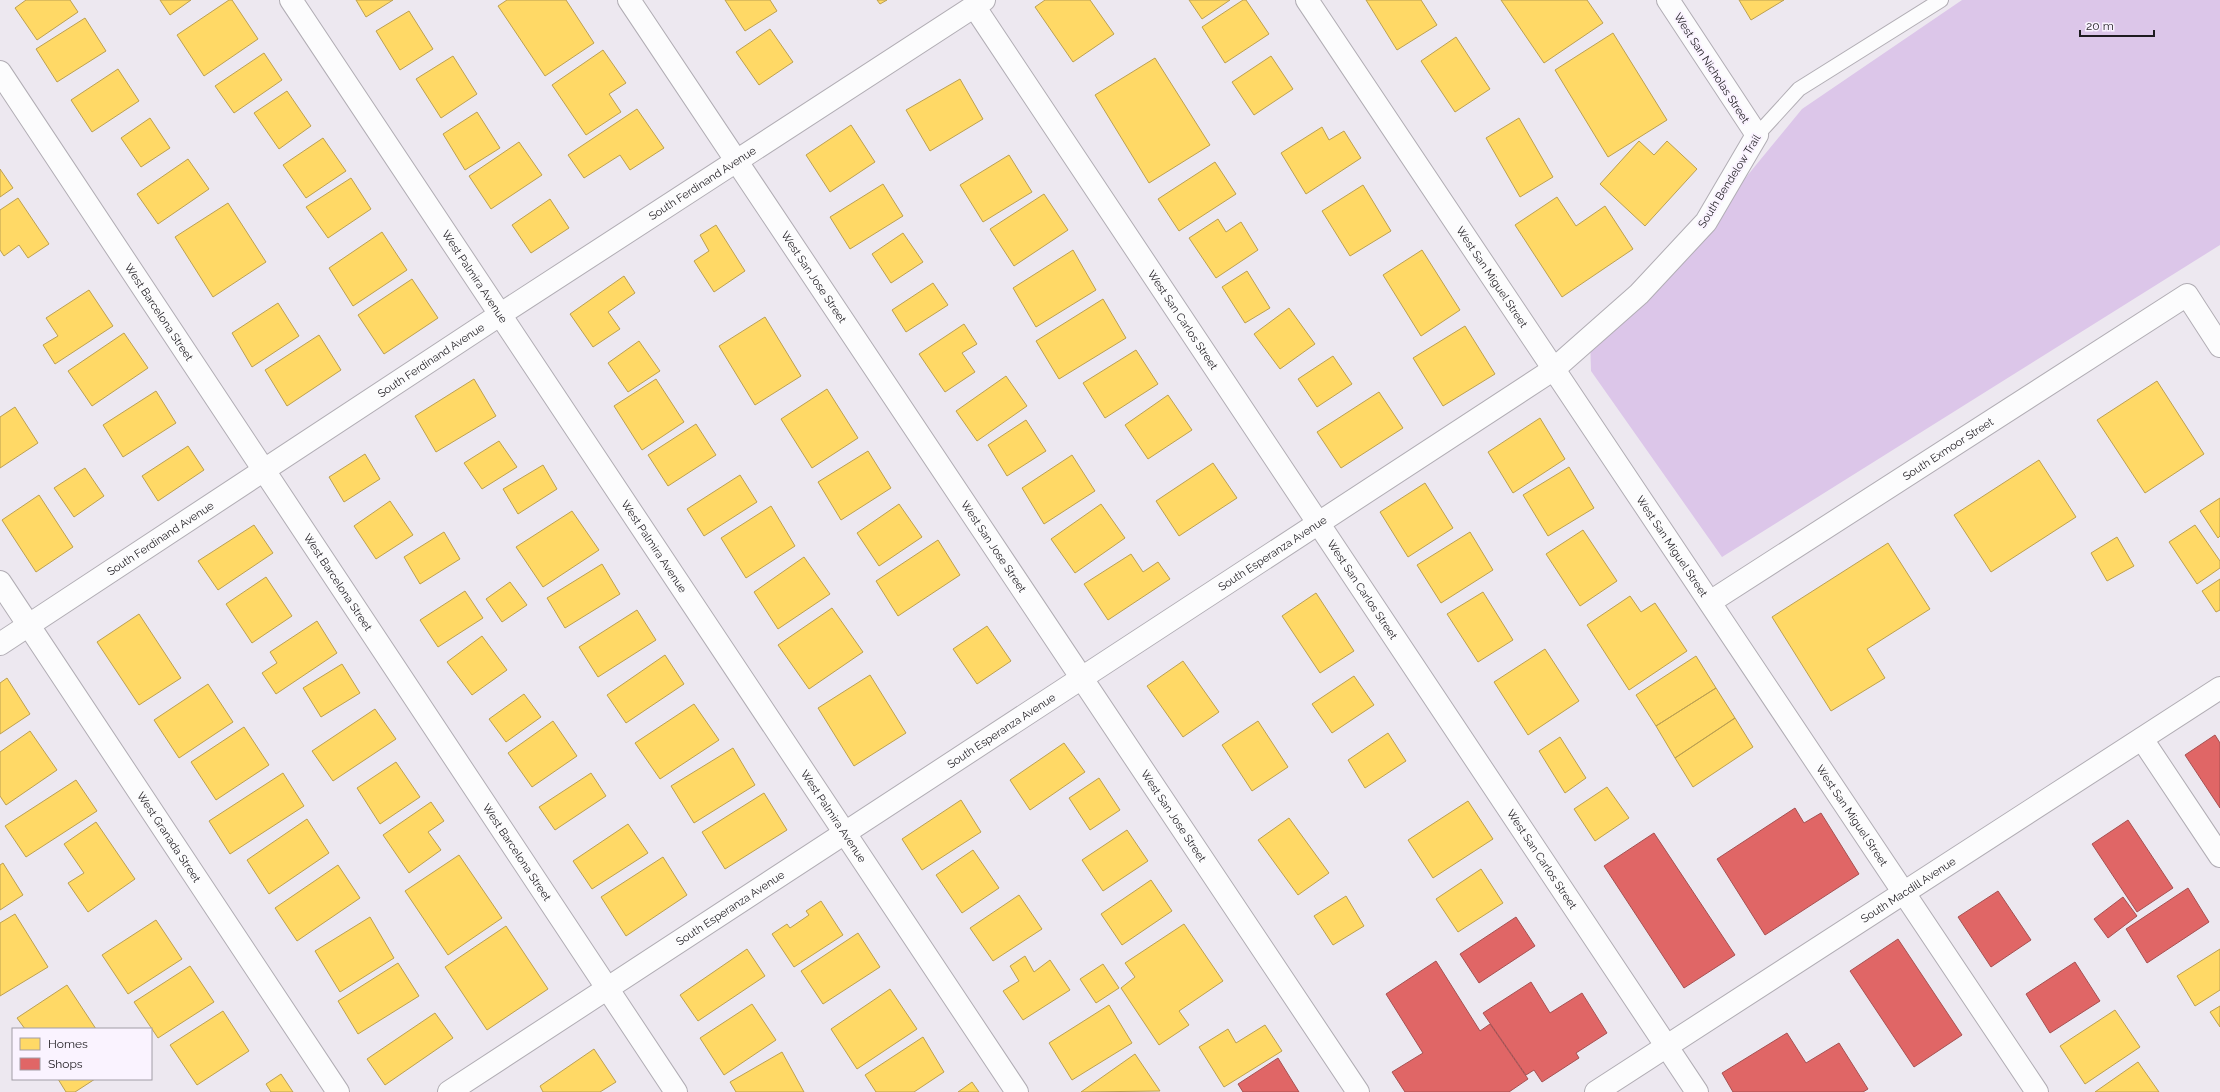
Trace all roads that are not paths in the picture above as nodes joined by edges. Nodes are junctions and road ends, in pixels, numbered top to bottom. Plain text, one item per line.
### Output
1 (291, 0) edge
2 (629, 0) edge
3 (1307, 0) edge
4 (1668, 0) edge
5 (1941, 0) edge
6 (979, 3) edge
7 (0, 72) edge
8 (1757, 135) junction
9 (736, 160) junction
10 (501, 314) junction
11 (2220, 346) edge
12 (1554, 369) junction
13 (265, 469) junction
14 (1319, 523) junction
15 (0, 582) edge
16 (1710, 602) junction
17 (29, 625) junction
18 (0, 644) edge
19 (1082, 678) junction
20 (2220, 688) edge
21 (2142, 738) junction
22 (844, 833) junction
23 (2220, 856) edge
24 (1904, 892) junction
25 (607, 989) junction
26 (1666, 1046) junction
27 (338, 1092) edge
28 (449, 1092) edge
29 (676, 1092) edge
30 (1017, 1092) edge
31 (1358, 1092) edge
32 (1596, 1092) edge
33 (1697, 1092) edge
34 (2037, 1092) edge

1 - 10 street, West Palmira Avenue
2 - 9 street, West San Jose Street
3 - 12 street, West San Miguel Street
4 - 8 street, West San Nicholas Street
5 - 8 lane, South Bendelow Trail
6 - 9 street, South Ferdinand Avenue
6 - 14 street, West San Carlos Street
7 - 13 street, West Barcelona Street
8 - 12 street, South Bendelow Trail
9 - 10 street, South Ferdinand Avenue
9 - 19 street, West San Jose Street
10 - 13 street, South Ferdinand Avenue
10 - 22 street, West Palmira Avenue
11 - 16 street, South Exmoor Street
12 - 14 street, South Esperanza Avenue
12 - 16 street, West San Miguel Street
13 - 17 street, South Ferdinand Avenue
13 - 25 street, West Barcelona Street
14 - 19 street, South Esperanza Avenue
14 - 26 street, West San Carlos Street
15 - 17 street, West Granada Street
16 - 24 street, West San Miguel Street
17 - 18 street, South Ferdinand Avenue
17 - 27 street, West Granada Street
19 - 22 street, South Esperanza Avenue
19 - 31 street, West San Jose Street
20 - 21 street, South Macdill Avenue
21 - 23 street
21 - 24 street, South Macdill Avenue
22 - 25 street, South Esperanza Avenue
22 - 30 street, West Palmira Avenue
24 - 26 street, South Macdill Avenue
24 - 34 street, West San Miguel Street
25 - 28 street, South Esperanza Avenue
25 - 29 street, West Barcelona Street
26 - 32 street, South Macdill Avenue
26 - 33 street, West San Carlos Street

